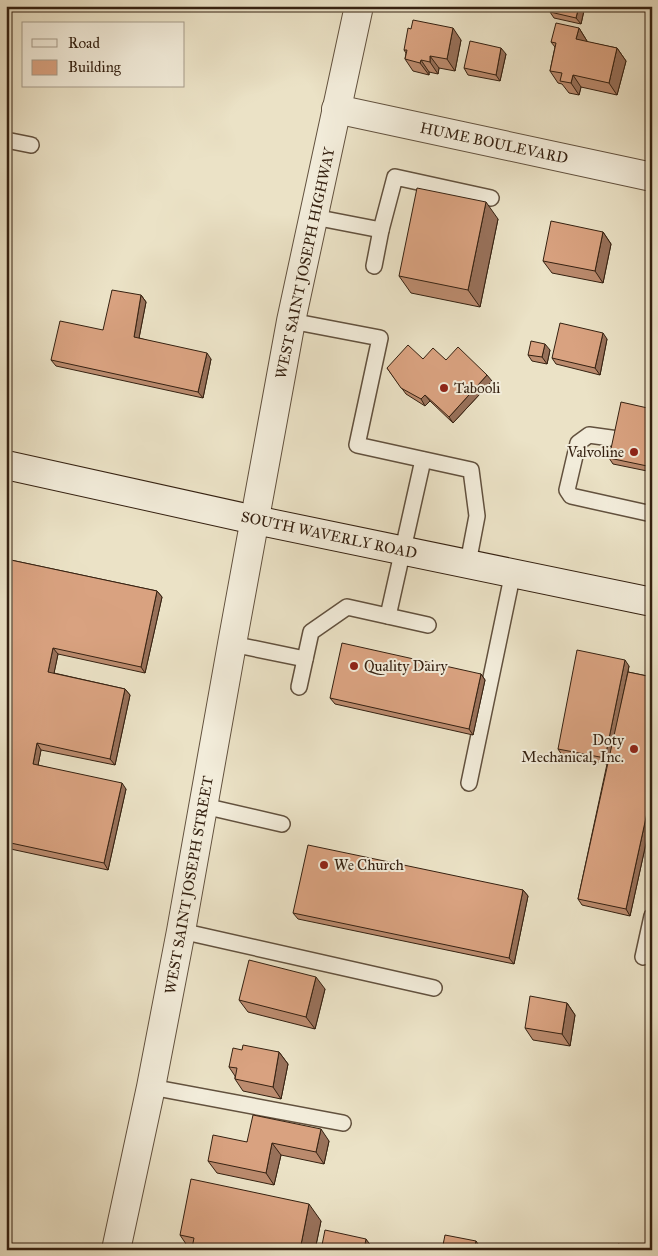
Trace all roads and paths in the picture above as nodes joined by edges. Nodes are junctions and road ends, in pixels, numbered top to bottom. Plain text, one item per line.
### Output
1 (358, 6) edge
2 (336, 109) junction
3 (6, 140) edge
4 (31, 145) dead end
5 (652, 177) edge
6 (491, 198) dead end
7 (314, 217) junction
8 (381, 230) junction
9 (374, 266) dead end
10 (291, 321) junction
11 (618, 439) edge
12 (423, 460) junction
13 (6, 464) edge
14 (652, 514) edge
15 (255, 520) junction
16 (403, 551) junction
17 (468, 563) junction
18 (513, 572) junction
19 (652, 602) edge
20 (388, 616) junction
21 (428, 625) dead end
22 (232, 644) junction
23 (305, 660) junction
24 (299, 687) dead end
25 (468, 783) dead end
26 (204, 806) junction
27 (282, 824) dead end
28 (652, 916) edge
29 (181, 931) junction
30 (643, 957) dead end
31 (434, 988) dead end
32 (151, 1087) junction
33 (343, 1123) dead end
34 (123, 1246) edge

1 - 2 street, WEST SAINT JOSEPH HIGHWAY
2 - 5 street, HUME BOULEVARD
2 - 7 street, WEST SAINT JOSEPH HIGHWAY
3 - 4 lane
6 - 8 lane
7 - 8 lane
7 - 10 street, WEST SAINT JOSEPH HIGHWAY
8 - 9 lane
10 - 12 lane
10 - 15 street, WEST SAINT JOSEPH HIGHWAY
11 - 14 lane
12 - 16 lane
12 - 17 lane
13 - 15 street, SOUTH WAVERLY ROAD
15 - 16 street, SOUTH WAVERLY ROAD
15 - 22 street, WEST SAINT JOSEPH STREET
16 - 17 street, SOUTH WAVERLY ROAD
16 - 20 lane
17 - 18 street, SOUTH WAVERLY ROAD
18 - 19 street, SOUTH WAVERLY ROAD
18 - 25 lane
20 - 21 lane
20 - 23 lane
22 - 23 lane
22 - 26 street, WEST SAINT JOSEPH STREET
23 - 24 lane
26 - 27 lane
26 - 29 street, WEST SAINT JOSEPH STREET
28 - 30 lane
29 - 31 lane
29 - 32 street, WEST SAINT JOSEPH STREET
32 - 33 lane
32 - 34 street, WEST SAINT JOSEPH STREET

